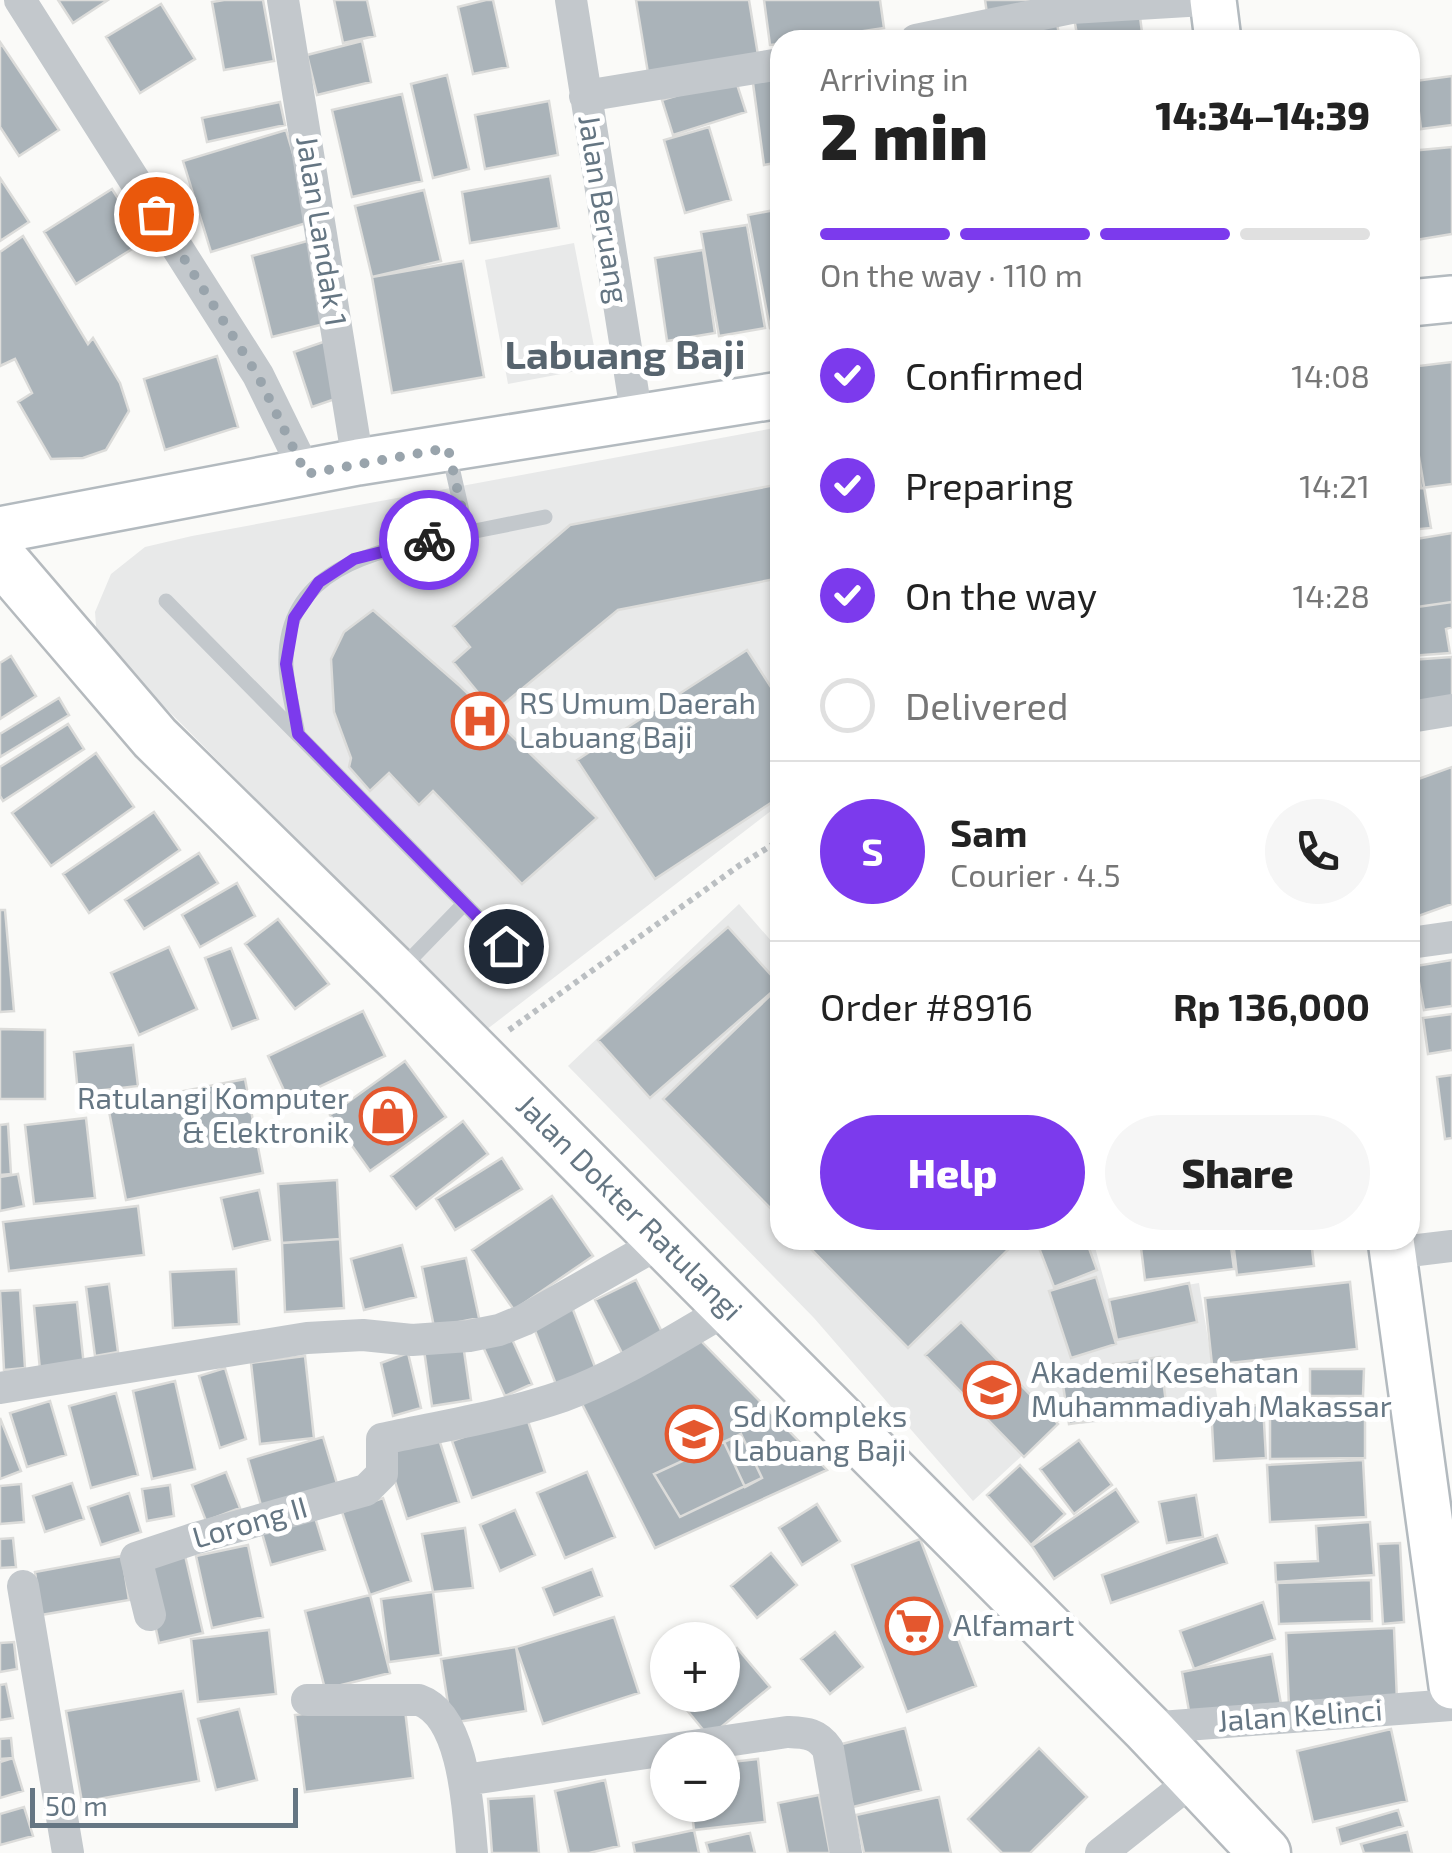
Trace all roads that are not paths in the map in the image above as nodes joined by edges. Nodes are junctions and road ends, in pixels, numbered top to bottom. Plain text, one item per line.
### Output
1 (20, 0) edge
2 (283, 0) edge
3 (571, 0) edge
4 (1204, 0) edge
5 (1213, 0) edge
6 (1065, 4) edge
7 (957, 30) edge
8 (1217, 30) edge
9 (770, 66) edge
10 (585, 96) junction
11 (1452, 298) edge
12 (1420, 302) edge
13 (770, 397) edge
14 (637, 418) junction
15 (448, 448) junction
16 (358, 462) junction
17 (306, 474) junction
18 (545, 517) dead end
19 (0, 530) edge
20 (467, 532) junction
21 (0, 557) edge
22 (166, 601) dead end
23 (1452, 710) edge
24 (1420, 716) edge
25 (298, 734) junction
26 (464, 904) junction
27 (1452, 936) edge
28 (1420, 941) edge
29 (506, 946) dead end
30 (396, 974) junction
31 (661, 1242) junction
32 (1420, 1246) edge
33 (1452, 1246) edge
34 (1393, 1250) edge
35 (728, 1309) junction
36 (0, 1388) edge
37 (1438, 1474) edge
38 (23, 1586) dead end
39 (150, 1615) dead end
40 (1452, 1686) edge
41 (306, 1700) dead end
42 (1452, 1705) edge
43 (1147, 1728) junction
44 (465, 1780) junction
45 (1194, 1780) junction
46 (472, 1852) edge
47 (68, 1853) edge
48 (463, 1853) edge
49 (846, 1853) edge
50 (1101, 1853) edge
51 (1264, 1853) edge

1 - 17 street
2 - 16 street, Jalan Landak 1
3 - 10 street, Jalan Beruang
4 - 6 street
5 - 8 main road
6 - 7 street
9 - 10 street
10 - 14 street, Jalan Beruang
11 - 12 main road
13 - 14 main road
14 - 15 main road
15 - 16 main road
15 - 20 lane
16 - 17 main road
17 - 19 main road
18 - 20 lane
20 - 25 lane
21 - 30 main road, Jalan Dokter Ratulangi
22 - 25 lane
23 - 24 street
25 - 26 lane
26 - 29 lane
26 - 30 lane
27 - 28 street
30 - 31 main road, Jalan Dokter Ratulangi
31 - 35 main road, Jalan Dokter Ratulangi
31 - 36 street
32 - 33 street
34 - 37 main road
35 - 39 street, Lorong II
35 - 43 main road, Jalan Dokter Ratulangi
37 - 40 main road
38 - 47 street
41 - 44 street
42 - 43 street, Jalan Kelinci
43 - 45 main road, Jalan Dokter Ratulangi
44 - 46 street
44 - 49 street
45 - 50 street
45 - 51 main road, Jalan Dokter Ratulangi
46 - 48 street

